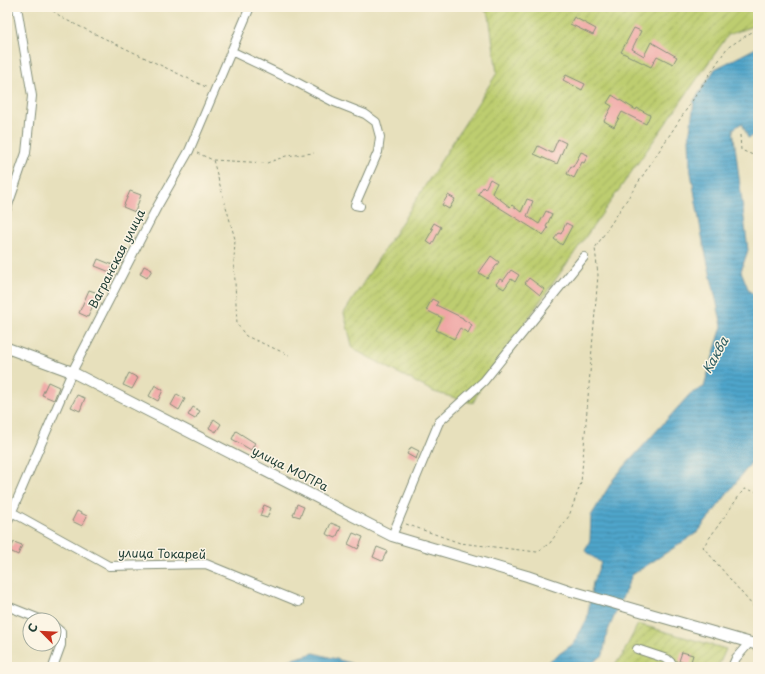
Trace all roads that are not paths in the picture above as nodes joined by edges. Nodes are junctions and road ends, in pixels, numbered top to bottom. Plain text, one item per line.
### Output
1 (16, 7) edge
2 (250, 7) edge
3 (231, 51) junction
4 (360, 206) dead end
5 (7, 208) edge
6 (584, 257) dead end
7 (7, 348) edge
8 (72, 372) junction
9 (10, 510) edge
10 (7, 523) edge
11 (392, 536) junction
12 (299, 602) dead end
13 (7, 606) edge
14 (22, 612) edge
15 (754, 643) edge
16 (637, 649) dead end
17 (58, 652) edge
18 (53, 667) edge
19 (676, 667) edge
20 (732, 667) edge

1 - 5 street
2 - 3 street, Вагранская улица
3 - 4 street
3 - 8 street, Вагранская улица
6 - 11 street
7 - 8 main road, улица МОПРа
8 - 9 street, Вагранская улица
8 - 11 main road, улица МОПРа
9 - 10 street, Вагранская улица
9 - 12 street, улица Токарей
11 - 15 main road, улица МОПРа
13 - 14 street
15 - 20 street
16 - 19 street
17 - 18 street

